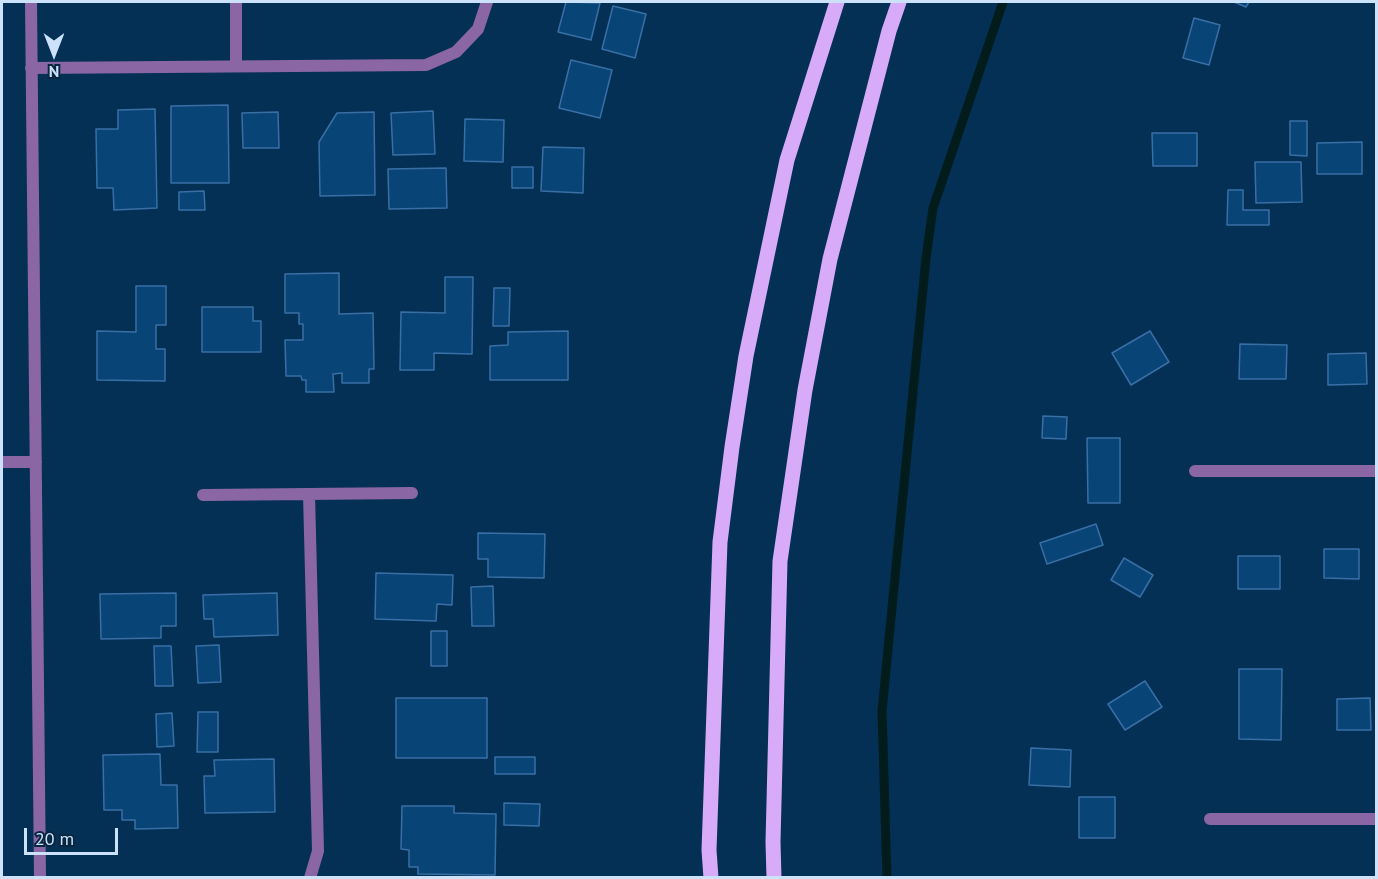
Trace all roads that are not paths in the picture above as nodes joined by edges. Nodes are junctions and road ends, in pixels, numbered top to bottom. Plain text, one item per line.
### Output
1 (31, 2) edge
2 (236, 2) edge
3 (487, 2) edge
4 (837, 2) edge
5 (899, 2) edge
6 (237, 66) junction
7 (31, 68) junction
8 (2, 462) edge
9 (36, 462) junction
10 (1195, 471) dead end
11 (1377, 471) edge
12 (412, 493) dead end
13 (309, 494) junction
14 (203, 495) dead end
15 (1210, 819) dead end
16 (1377, 819) edge
17 (40, 878) edge
18 (310, 878) edge
19 (711, 878) edge
20 (774, 878) edge

1 - 7 street
2 - 6 street
3 - 6 street
4 - 19 main road
5 - 20 main road
6 - 7 street
7 - 9 street
8 - 9 street
9 - 17 street
10 - 11 street
12 - 13 street
13 - 14 street
13 - 18 street
15 - 16 street

